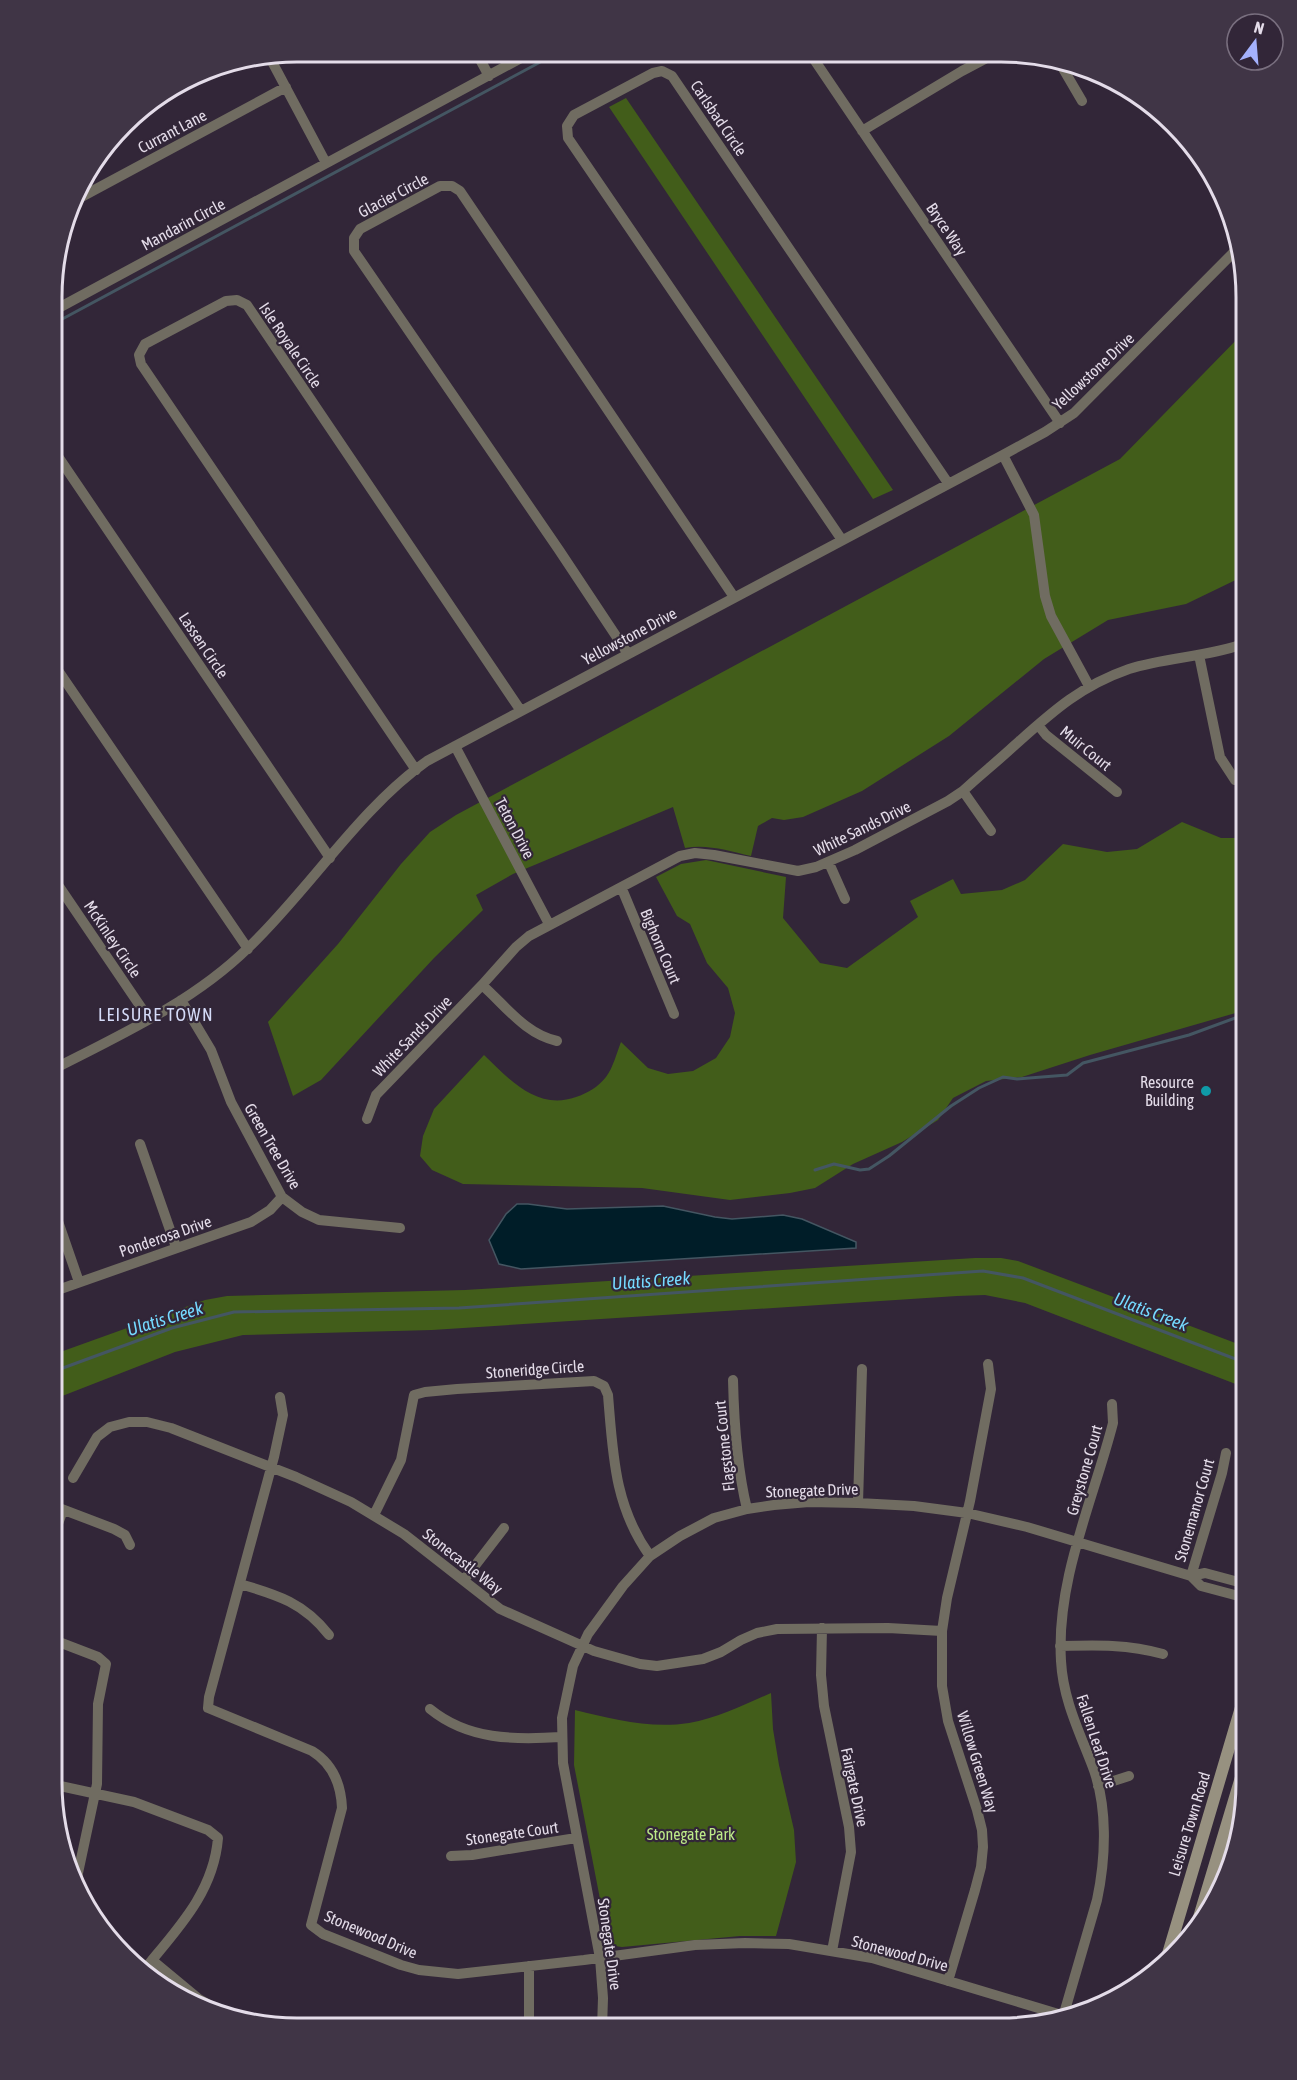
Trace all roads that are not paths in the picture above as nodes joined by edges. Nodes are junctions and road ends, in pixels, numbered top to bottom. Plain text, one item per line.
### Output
1 (482, 62) edge
2 (514, 62) edge
3 (816, 62) edge
4 (979, 62) edge
5 (273, 63) edge
6 (1064, 71) edge
7 (489, 76) junction
8 (286, 87) junction
9 (1082, 101) dead end
10 (862, 131) junction
11 (327, 164) junction
12 (84, 195) edge
13 (1232, 255) edge
14 (62, 305) edge
15 (129, 348) dead end
16 (141, 351) junction
17 (1060, 423) junction
18 (1003, 455) junction
19 (62, 462) edge
20 (948, 483) junction
21 (842, 540) junction
22 (734, 597) junction
23 (1236, 646) edge
24 (628, 654) junction
25 (1199, 655) junction
26 (62, 678) edge
27 (1089, 686) junction
28 (521, 711) junction
29 (1038, 725) junction
30 (455, 746) junction
31 (416, 770) junction
32 (1235, 780) dead end
33 (963, 791) junction
34 (1117, 792) dead end
35 (991, 831) dead end
36 (330, 858) junction
37 (829, 863) junction
38 (622, 889) junction
39 (62, 891) edge
40 (844, 899) dead end
41 (549, 924) junction
42 (248, 949) junction
43 (482, 985) junction
44 (181, 1000) junction
45 (674, 1014) dead end
46 (149, 1019) junction
47 (557, 1041) dead end
48 (62, 1066) edge
49 (368, 1119) dead end
50 (140, 1144) dead end
51 (282, 1197) junction
52 (400, 1228) dead end
53 (62, 1233) edge
54 (176, 1247) junction
55 (79, 1282) junction
56 (62, 1288) edge
57 (988, 1364) dead end
58 (862, 1369) dead end
59 (734, 1380) dead end
60 (280, 1397) dead end
61 (1112, 1404) dead end
62 (1226, 1454) dead end
63 (271, 1468) junction
64 (73, 1478) dead end
65 (858, 1503) junction
66 (747, 1509) junction
67 (63, 1510) edge
68 (967, 1513) junction
69 (375, 1515) junction
70 (504, 1528) dead end
71 (1078, 1543) junction
72 (130, 1545) dead end
73 (651, 1556) junction
74 (1191, 1576) junction
75 (465, 1580) junction
76 (1236, 1581) edge
77 (240, 1584) junction
78 (1236, 1596) edge
79 (822, 1628) junction
80 (942, 1632) junction
81 (329, 1635) dead end
82 (62, 1643) edge
83 (582, 1646) junction
84 (1060, 1646) junction
85 (1163, 1654) dead end
86 (430, 1709) dead end
87 (1236, 1724) edge
88 (561, 1737) junction
89 (1129, 1776) dead end
90 (62, 1786) edge
91 (1098, 1786) junction
92 (95, 1793) junction
93 (1235, 1797) edge
94 (576, 1838) junction
95 (451, 1856) dead end
96 (78, 1872) edge
97 (1204, 1901) edge
98 (1170, 1946) edge
99 (832, 1951) junction
100 (600, 1958) junction
101 (152, 1960) junction
102 (148, 1966) edge
103 (529, 1966) junction
104 (948, 1982) junction
105 (194, 1995) edge
106 (1066, 2009) edge
107 (1052, 2013) edge
108 (529, 2018) edge
109 (602, 2018) edge

1 - 7 street
2 - 7 street, Mandarin Circle
3 - 10 street, Bryce Way
4 - 10 street
5 - 8 street
6 - 9 street
7 - 11 street, Mandarin Circle
8 - 11 street
8 - 12 street, Currant Lane
10 - 17 street, Bryce Way
11 - 14 street, Mandarin Circle
13 - 17 street, Yellowstone Drive
15 - 16 street
16 - 28 street, Isle Royale Circle
16 - 31 street
17 - 18 street, Yellowstone Drive
18 - 20 street, Yellowstone Drive
18 - 27 street
19 - 36 street, Lassen Circle
20 - 21 street, Yellowstone Drive
20 - 21 street, Carlsbad Circle
21 - 22 street, Yellowstone Drive
22 - 24 street, Yellowstone Drive
22 - 24 street, Glacier Circle
23 - 25 street, White Sands Drive
24 - 28 street, Yellowstone Drive
25 - 27 street, White Sands Drive
25 - 32 street
26 - 42 street
27 - 29 street, White Sands Drive
28 - 30 street, Yellowstone Drive
29 - 33 street, White Sands Drive
29 - 34 street, Muir Court
30 - 31 street, Yellowstone Drive
30 - 41 street, Teton Drive
31 - 36 street, Yellowstone Drive
33 - 35 street
33 - 37 street, White Sands Drive
36 - 42 street, Yellowstone Drive
37 - 38 street, White Sands Drive
37 - 40 street
38 - 41 street, White Sands Drive
38 - 45 street, Bighorn Court
39 - 46 street, McKinley Circle
41 - 43 street, White Sands Drive
42 - 44 street, Yellowstone Drive
43 - 47 street
43 - 49 street, White Sands Drive
44 - 46 street, Yellowstone Drive
44 - 51 street, Green Tree Drive
46 - 48 street, Yellowstone Drive
50 - 54 street
51 - 52 street, Green Tree Drive
51 - 54 street, Ponderosa Drive
53 - 55 street
54 - 55 street, Ponderosa Drive
55 - 56 street, Ponderosa Drive
57 - 68 street, Willow Green Way
58 - 65 street
59 - 66 street, Flagstone Court
60 - 63 street, Stonewood Drive
61 - 71 street, Greystone Court
62 - 74 street, Stonemanor Court
63 - 64 street, Stonecastle Way
63 - 69 street, Stonecastle Way
63 - 77 street, Stonewood Drive
65 - 66 street, Stonegate Drive
65 - 68 street, Stonegate Drive
66 - 73 street, Stonegate Drive
67 - 72 street
68 - 71 street, Stonegate Drive
68 - 80 street, Willow Green Way
69 - 73 street, Stoneridge Circle
69 - 75 street, Stonecastle Way
70 - 75 street
71 - 74 street, Stonegate Drive
71 - 84 street, Fallen Leaf Drive
73 - 83 street, Stonegate Drive
74 - 76 street, Stonegate Drive
74 - 78 street, Stonegate Drive
75 - 83 street, Stonecastle Way
77 - 81 street
77 - 103 street, Stonewood Drive
79 - 80 street, Stonecastle Way
79 - 83 street, Stonecastle Way
79 - 99 street, Fairgate Drive
80 - 104 street, Willow Green Way
82 - 92 street
83 - 88 street, Stonegate Drive
84 - 85 street
84 - 91 street, Fallen Leaf Drive
86 - 88 street
87 - 98 main road, Leisure Town Road
88 - 94 street, Stonegate Drive
89 - 91 street
90 - 92 street
91 - 106 street, Fallen Leaf Drive
92 - 96 street
92 - 101 street
93 - 97 main road
94 - 95 street, Stonegate Court
94 - 100 street, Stonegate Drive
99 - 100 street, Stonewood Drive
99 - 104 street, Stonewood Drive
100 - 103 street, Stonewood Drive
100 - 109 street, Stonegate Drive
101 - 102 street
101 - 105 street
103 - 108 street
104 - 107 street, Stonewood Drive

